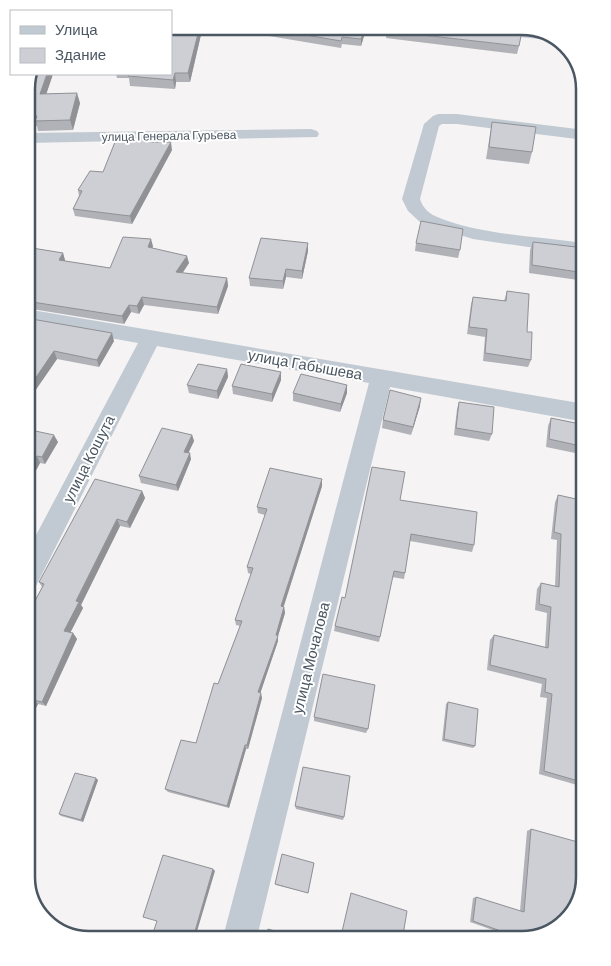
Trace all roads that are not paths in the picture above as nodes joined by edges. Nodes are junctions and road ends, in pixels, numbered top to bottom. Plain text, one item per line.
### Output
1 (311, 134) dead end
2 (576, 134) edge
3 (35, 138) edge
4 (576, 248) edge
5 (35, 318) edge
6 (151, 338) junction
7 (381, 378) junction
8 (576, 411) edge
9 (35, 563) edge
10 (242, 931) edge

1 - 3 street, улица Генерала Гурьева
2 - 4 street
5 - 6 street, улица Габышева
6 - 7 street, улица Габышева
6 - 9 street, улица Кошута
7 - 8 street, улица Габышева
7 - 10 street, улица Мочалова

